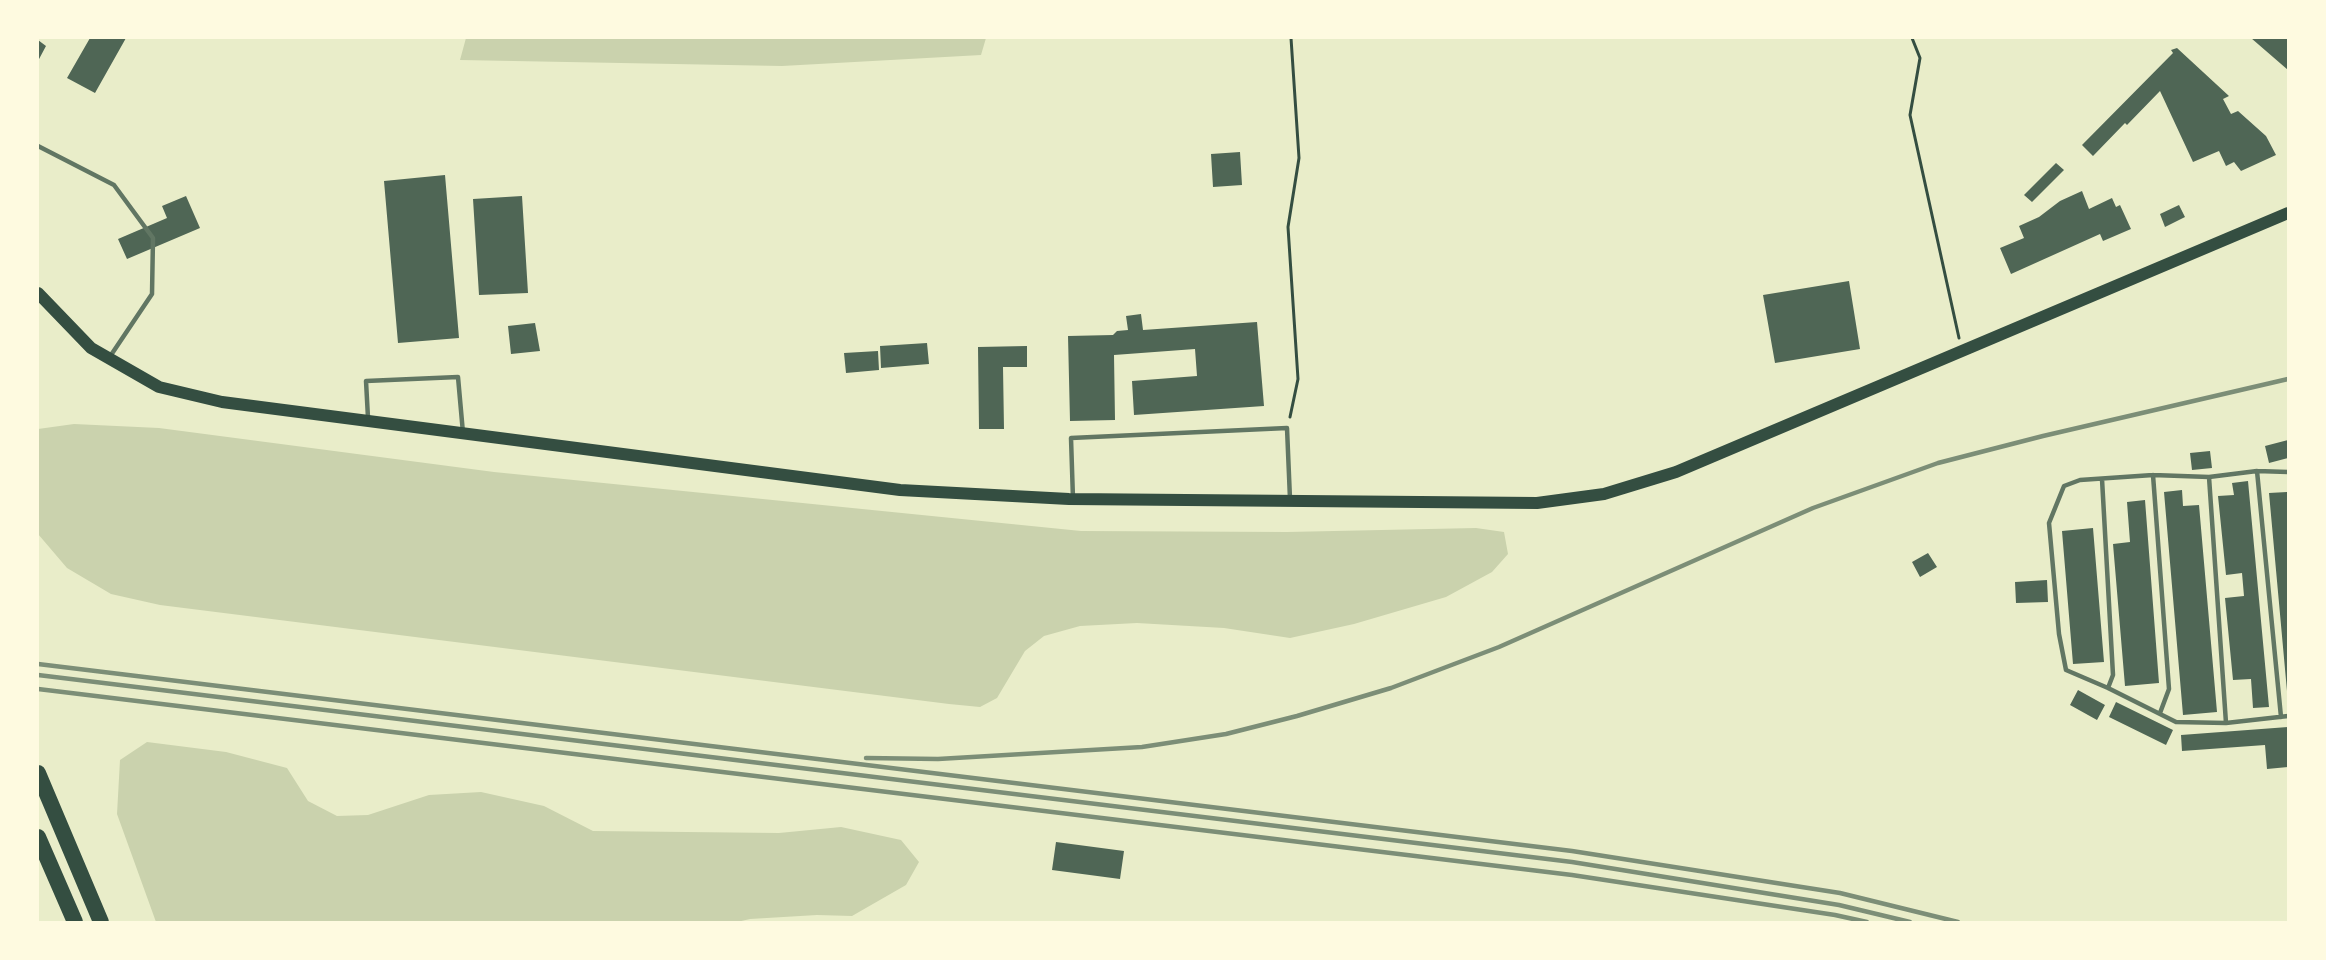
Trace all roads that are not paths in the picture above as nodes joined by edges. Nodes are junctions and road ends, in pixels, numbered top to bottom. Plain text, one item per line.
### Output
1 (38, 146) edge
2 (2289, 213) edge
3 (38, 293) edge
4 (109, 358) junction
5 (368, 421) junction
6 (463, 434) junction
7 (2257, 471) junction
8 (2289, 472) edge
9 (2153, 475) junction
10 (2209, 477) junction
11 (2102, 479) junction
12 (1073, 499) junction
13 (1290, 501) junction
14 (2108, 688) junction
15 (2160, 713) junction
16 (2282, 717) junction
17 (2289, 717) edge
18 (2226, 723) junction
19 (38, 773) edge
20 (38, 837) edge
21 (75, 922) edge
22 (101, 922) edge

1 - 4 lane
2 - 13 main road
3 - 4 main road
4 - 5 main road
5 - 6 main road
5 - 6 lane
6 - 12 main road
7 - 8 lane
7 - 10 lane
7 - 16 lane
9 - 10 lane
9 - 11 lane
9 - 15 lane
10 - 18 lane
11 - 14 lane
11 - 14 lane
12 - 13 main road
12 - 13 lane
14 - 15 lane
15 - 18 lane
16 - 17 lane
16 - 18 lane
19 - 22 highway
20 - 21 highway

